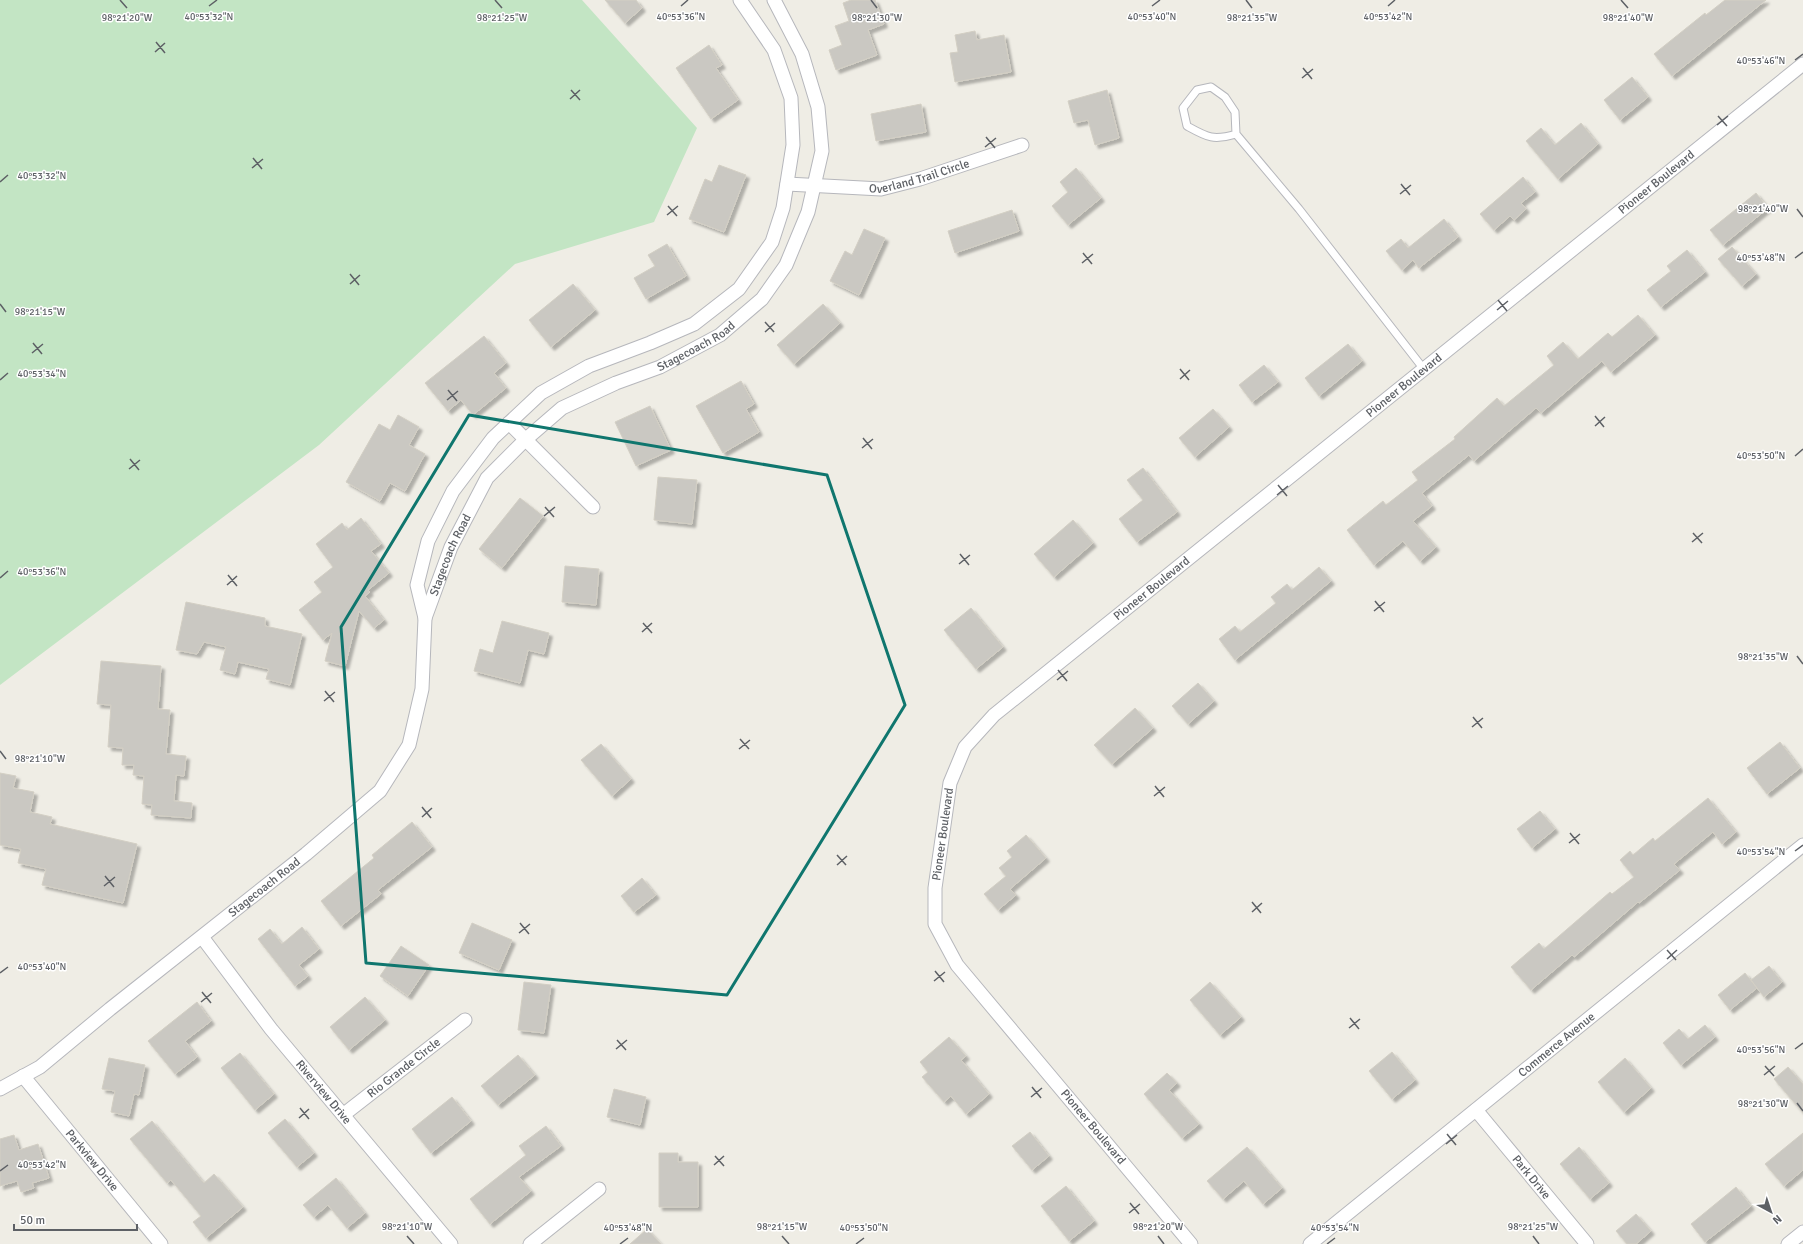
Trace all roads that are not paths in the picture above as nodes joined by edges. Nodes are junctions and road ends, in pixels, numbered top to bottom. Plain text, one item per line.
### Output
1 (774, 0) edge
2 (746, 2) edge
3 (1803, 64) edge
4 (1236, 134) junction
5 (1022, 145) dead end
6 (787, 184) junction
7 (814, 186) junction
8 (1423, 368) junction
9 (509, 423) junction
10 (525, 440) junction
11 (593, 507) dead end
12 (425, 618) junction
13 (1803, 845) edge
14 (202, 937) junction
15 (465, 1020) dead end
16 (23, 1076) junction
17 (0, 1089) edge
18 (1476, 1110) junction
19 (343, 1115) junction
20 (599, 1189) dead end
21 (1803, 1232) edge
22 (161, 1244) edge
23 (451, 1244) edge
24 (530, 1244) edge
25 (1191, 1244) edge
26 (1310, 1244) edge
27 (1588, 1244) edge
28 (1788, 1244) edge

1 - 7 street, Stagecoach Road
2 - 6 street, Stagecoach Road
3 - 8 street, Pioneer Boulevard
4 - 4 lane
4 - 8 lane
5 - 7 street, Overland Trail Circle
6 - 7 street, Overland Trail Circle
6 - 9 street, Stagecoach Road
7 - 10 street, Stagecoach Road
8 - 25 street, Pioneer Boulevard
9 - 10 street
9 - 12 street, Stagecoach Road
10 - 11 street
10 - 12 street, Stagecoach Road
12 - 14 street, Stagecoach Road
13 - 18 street, Commerce Avenue
14 - 16 street, Stagecoach Road
14 - 19 street, Riverview Drive
15 - 19 street, Rio Grande Circle
16 - 17 street, Stagecoach Road
16 - 22 street, Parkview Drive
18 - 26 street, Commerce Avenue
18 - 27 street, Park Drive
19 - 23 street, Riverview Drive
20 - 24 street
21 - 28 street

